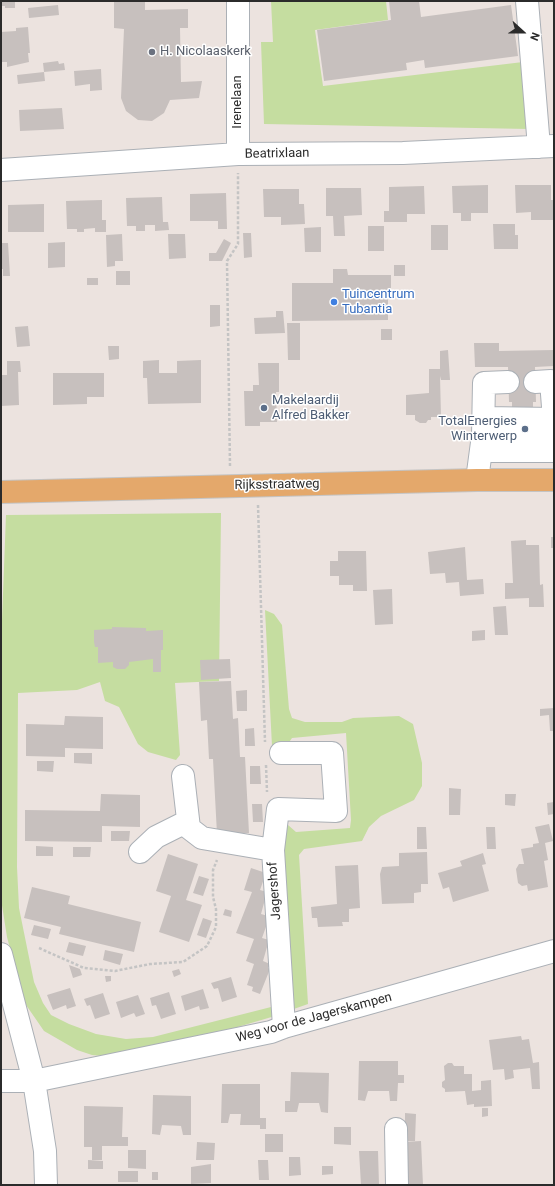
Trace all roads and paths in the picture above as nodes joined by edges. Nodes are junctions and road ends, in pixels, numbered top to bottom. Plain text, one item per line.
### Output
1 (238, 1) edge
2 (526, 1) edge
3 (546, 146) edge
4 (238, 154) junction
5 (1, 170) edge
6 (508, 382) dead end
7 (535, 382) dead end
8 (554, 419) edge
9 (483, 435) junction
10 (554, 435) edge
11 (554, 451) edge
12 (230, 472) dead end
13 (477, 480) junction
14 (554, 480) edge
15 (1, 492) edge
16 (258, 505) dead end
17 (270, 752) junction
18 (183, 776) dead end
19 (277, 816) junction
20 (188, 822) junction
21 (222, 842) junction
22 (272, 850) junction
23 (140, 852) dead end
24 (39, 948) dead end
25 (554, 951) edge
26 (1, 954) edge
27 (284, 1027) junction
28 (1, 1081) edge
29 (34, 1081) junction
30 (396, 1129) dead end
31 (46, 1185) edge
32 (397, 1185) edge

1 - 4 street, Irenelaan
2 - 3 street
3 - 4 street, Beatrixlaan
4 - 5 street, Beatrixlaan
4 - 12 path
6 - 9 street
7 - 8 street
8 - 9 street
9 - 10 street
9 - 11 street
9 - 13 street
13 - 14 main road, Rijksstraatweg
13 - 15 main road, Rijksstraatweg
16 - 17 path
17 - 19 path
17 - 19 street
18 - 20 street
19 - 22 street
20 - 21 street, Jagershof
20 - 23 street
21 - 22 street, Jagershof
21 - 24 path
22 - 27 street, Jagershof
25 - 27 street, Weg voor de Jagerskampen
26 - 29 street
27 - 29 street, Weg voor de Jagerskampen
28 - 29 street, Weg voor de Jagerskampen
29 - 31 street
30 - 32 street

